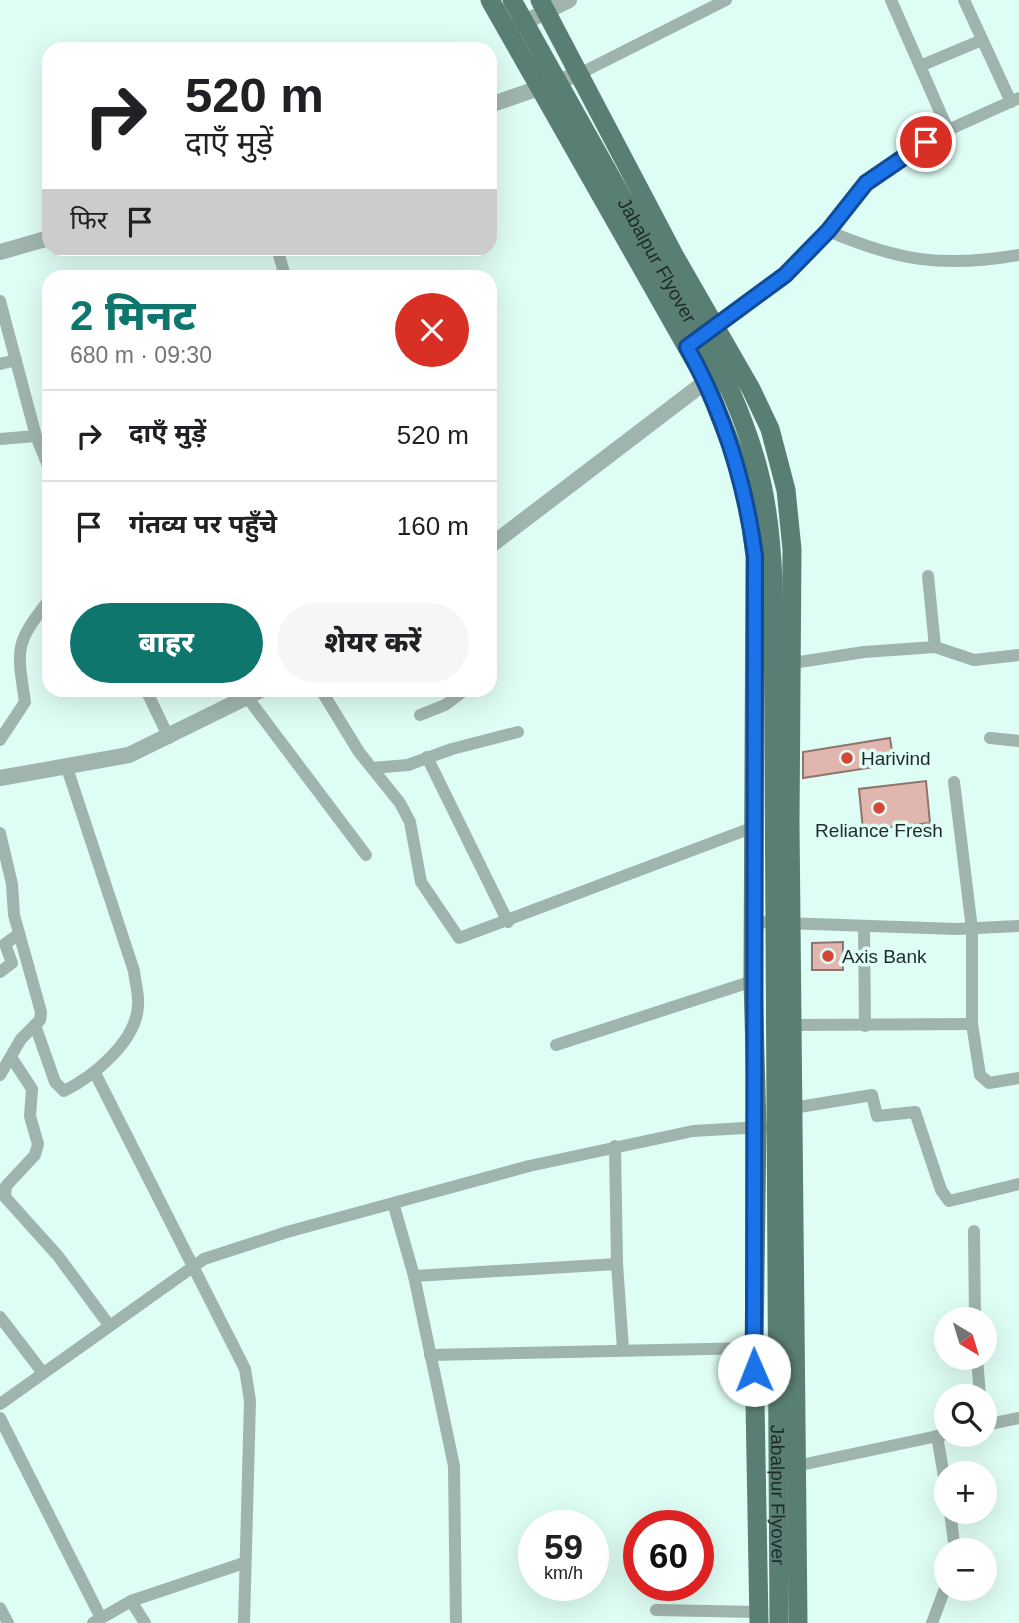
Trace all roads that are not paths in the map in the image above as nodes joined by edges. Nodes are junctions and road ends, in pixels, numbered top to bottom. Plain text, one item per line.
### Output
1 (512, 0) edge
2 (529, 0) edge
3 (569, 0) edge
4 (726, 0) edge
5 (891, 0) edge
6 (964, 0) edge
7 (543, 6) edge
8 (499, 15) edge
9 (982, 40) junction
10 (920, 66) junction
11 (579, 74) junction
12 (541, 90) junction
13 (1015, 100) edge
14 (497, 104) edge
15 (948, 130) junction
16 (828, 231) junction
17 (42, 240) edge
18 (0, 252) edge
19 (1019, 255) edge
20 (0, 301) edge
21 (716, 328) junction
22 (687, 347) junction
23 (16, 360) junction
24 (0, 363) edge
25 (738, 364) junction
26 (705, 379) junction
27 (36, 436) junction
28 (0, 439) edge
29 (42, 450) edge
30 (497, 540) edge
31 (928, 576) dead end
32 (42, 609) edge
33 (935, 647) junction
34 (1019, 655) edge
35 (793, 663) junction
36 (149, 697) edge
37 (246, 697) edge
38 (257, 697) edge
39 (326, 697) edge
40 (456, 697) edge
41 (420, 715) dead end
42 (518, 732) dead end
43 (169, 738) junction
44 (990, 738) dead end
45 (0, 740) edge
46 (1019, 741) edge
47 (427, 757) junction
48 (67, 768) junction
49 (373, 768) junction
50 (0, 778) edge
51 (954, 782) dead end
52 (754, 827) junction
53 (0, 833) edge
54 (366, 855) dead end
55 (508, 922) junction
56 (754, 922) junction
57 (793, 925) junction
58 (864, 926) junction
59 (1019, 926) edge
60 (972, 929) junction
61 (19, 934) junction
62 (0, 972) edge
63 (753, 981) junction
64 (972, 1024) junction
65 (35, 1025) junction
66 (793, 1025) junction
67 (865, 1026) junction
68 (556, 1045) dead end
69 (11, 1057) junction
70 (95, 1073) junction
71 (0, 1074) edge
72 (1019, 1078) edge
73 (793, 1116) junction
74 (757, 1127) junction
75 (615, 1146) junction
76 (1019, 1184) edge
77 (394, 1206) junction
78 (974, 1231) dead end
79 (617, 1264) junction
80 (192, 1265) junction
81 (414, 1276) junction
82 (975, 1307) edge
83 (0, 1317) edge
84 (110, 1325) junction
85 (754, 1348) junction
86 (623, 1349) junction
87 (430, 1355) junction
88 (43, 1373) junction
89 (0, 1404) edge
90 (0, 1418) edge
91 (1019, 1418) edge
92 (997, 1423) edge
93 (934, 1437) edge
94 (796, 1466) junction
95 (244, 1563) junction
96 (131, 1601) junction
97 (940, 1601) edge
98 (0, 1608) edge
99 (656, 1611) dead end
100 (759, 1618) edge
101 (97, 1621) edge
102 (8, 1623) edge
103 (145, 1623) edge
104 (244, 1623) edge
105 (456, 1623) edge
106 (779, 1623) edge
107 (798, 1623) edge
108 (932, 1623) edge

1 - 106 main road, Jabalpur Flyover, bridge
2 - 8 street
3 - 7 street
4 - 11 street
5 - 10 street
6 - 9 street
7 - 8 street
7 - 11 main road
8 - 12 main road
9 - 10 street
9 - 13 street
10 - 15 street
11 - 12 street
11 - 21 main road
12 - 14 street
12 - 22 main road
13 - 15 street
15 - 16 street
16 - 19 street
16 - 21 street
17 - 18 street
20 - 23 street
21 - 22 street
21 - 25 main road
22 - 26 main road
23 - 24 street
23 - 27 street
25 - 26 street
25 - 35 main road
26 - 30 street
26 - 52 main road
27 - 28 street
27 - 29 street
31 - 33 street
32 - 45 street
33 - 34 street
33 - 35 street
35 - 57 main road
36 - 43 street
37 - 43 street
38 - 54 street
39 - 49 street
40 - 41 street
42 - 47 street
43 - 48 street
44 - 46 street
47 - 49 street
47 - 55 street
48 - 50 street
48 - 70 street
49 - 55 street
51 - 60 street
52 - 55 street
52 - 56 main road
53 - 61 street
56 - 57 street
56 - 63 main road
57 - 58 street
57 - 66 main road
58 - 60 street
58 - 67 street
59 - 60 street
60 - 64 street
61 - 62 street
61 - 65 street
63 - 68 street
63 - 74 main road
64 - 67 street
64 - 72 street
65 - 69 street
65 - 70 street
66 - 67 street
66 - 73 main road
69 - 71 street
69 - 84 street
70 - 80 street
73 - 74 street
73 - 76 street
73 - 94 main road
74 - 75 street
74 - 85 main road
75 - 77 street
75 - 79 street
77 - 80 street
77 - 81 street
78 - 82 street
79 - 81 street
79 - 86 street
80 - 84 street
80 - 95 street
81 - 87 street
83 - 88 street
84 - 88 street
85 - 86 street
85 - 100 main road
86 - 87 street
87 - 105 street
88 - 89 street
90 - 101 street
91 - 92 street
93 - 94 street
94 - 107 main road
95 - 96 street
95 - 104 street
96 - 101 street
96 - 103 street
97 - 108 street
98 - 102 street
99 - 100 street

